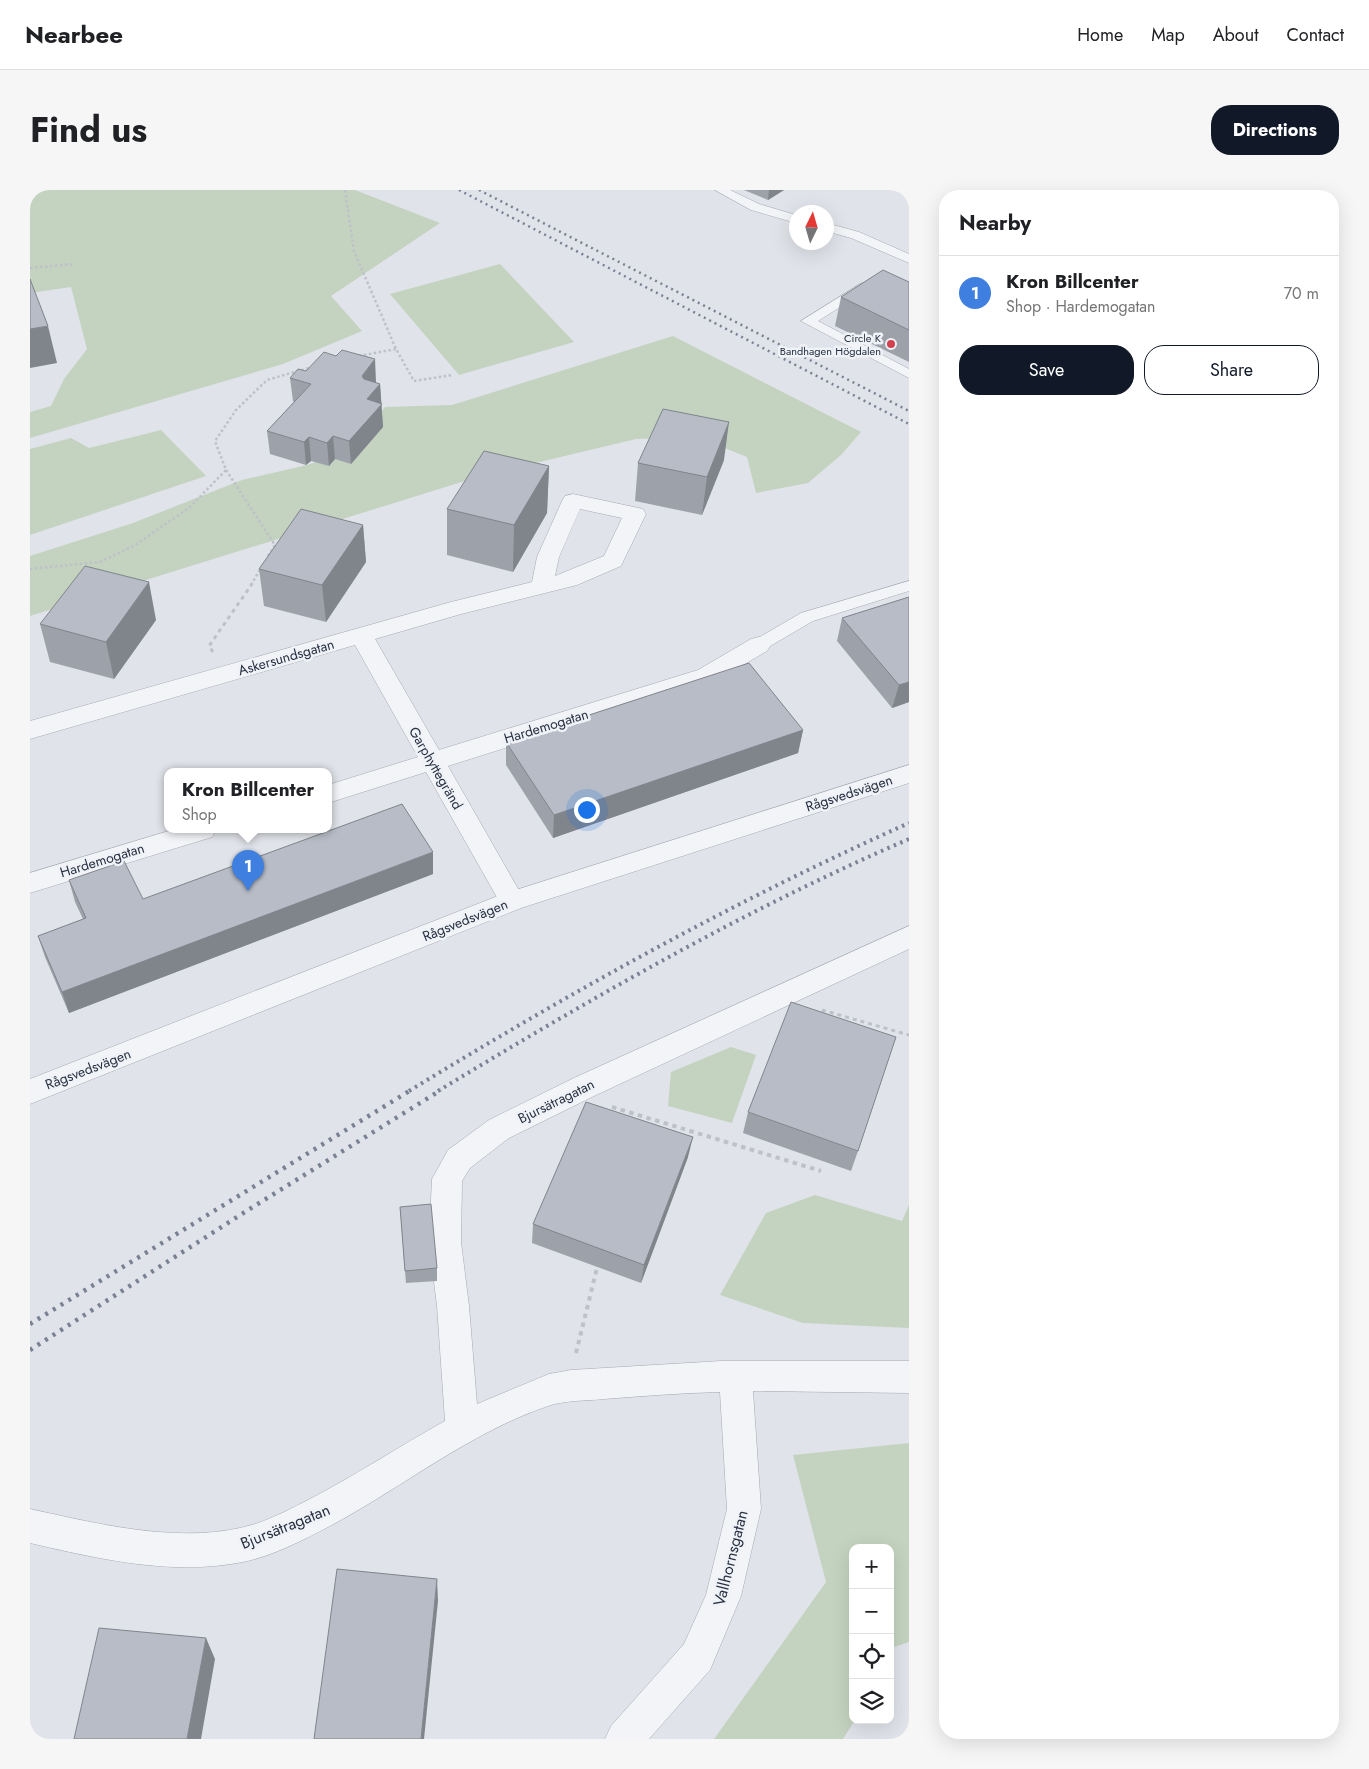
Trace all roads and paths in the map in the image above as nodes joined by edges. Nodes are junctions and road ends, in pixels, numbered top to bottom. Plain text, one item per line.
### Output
1 (344, 190) edge
2 (720, 190) edge
3 (789, 217) edge
4 (834, 229) edge
5 (909, 259) edge
6 (74, 264) dead end
7 (30, 268) edge
8 (870, 282) edge
9 (396, 349) junction
10 (353, 357) edge
11 (318, 365) edge
12 (909, 374) edge
13 (452, 375) dead end
14 (226, 470) junction
15 (30, 568) edge
16 (542, 586) junction
17 (909, 586) edge
18 (361, 635) junction
19 (758, 644) joint
20 (226, 674) junction
21 (30, 730) edge
22 (432, 762) junction
23 (909, 774) edge
24 (332, 793) edge
25 (193, 833) edge
26 (30, 883) edge
27 (512, 901) junction
28 (909, 937) edge
29 (795, 989) junction
30 (909, 1035) edge
31 (584, 1087) junction
32 (30, 1092) edge
33 (821, 1171) dead end
34 (597, 1268) edge
35 (576, 1353) dead end
36 (736, 1376) junction
37 (909, 1378) edge
38 (462, 1430) junction
39 (30, 1526) edge
40 (624, 1739) edge

1 - 9 path
2 - 3 lane
4 - 5 lane
6 - 7 path
8 - 12 lane
9 - 10 path
9 - 13 path
11 - 14 path
14 - 15 path
14 - 20 path
16 - 16 street, Askersundsgatan
16 - 18 street, Askersundsgatan
17 - 19 lane
18 - 20 street, Askersundsgatan
18 - 22 street, Garphyttegränd
19 - 22 street, Hardemogatan
20 - 21 street, Askersundsgatan
22 - 24 street, Hardemogatan
22 - 27 street, Garphyttegränd
23 - 27 street, Rågsvedsvägen
25 - 26 street, Hardemogatan
27 - 32 street, Rågsvedsvägen
28 - 29 street, Bjursätragatan
29 - 30 path
29 - 31 street, Bjursätragatan
31 - 33 path
31 - 38 street, Bjursätragatan
34 - 35 path
36 - 37 street, Bjursätragatan
36 - 38 street, Bjursätragatan
36 - 40 street, Vallhornsgatan
38 - 39 street, Bjursätragatan

